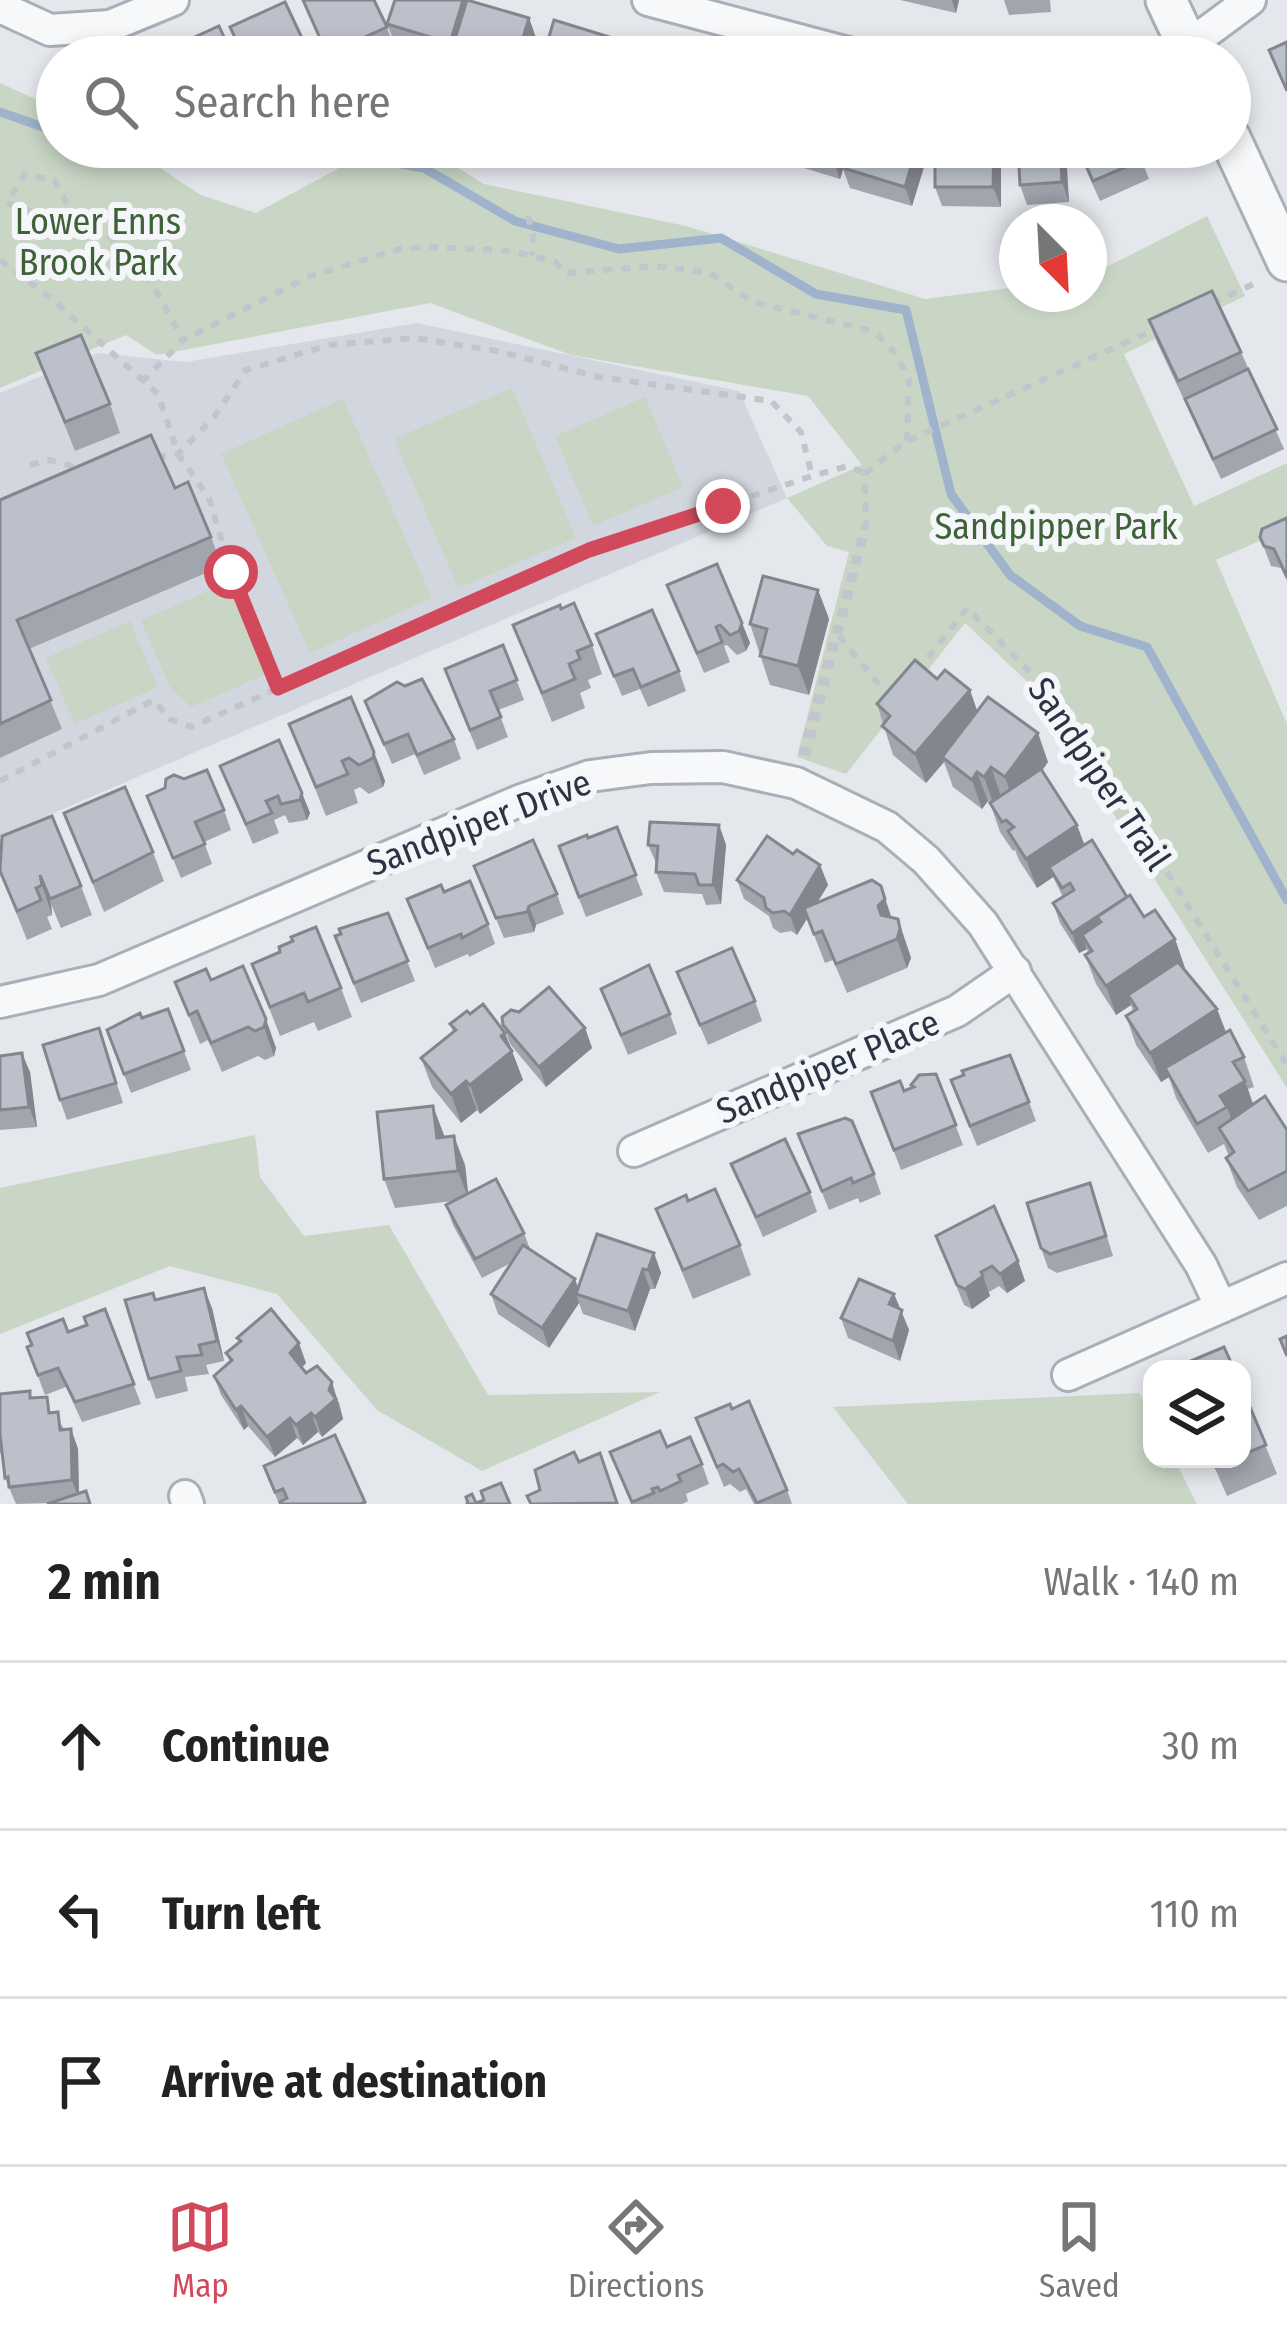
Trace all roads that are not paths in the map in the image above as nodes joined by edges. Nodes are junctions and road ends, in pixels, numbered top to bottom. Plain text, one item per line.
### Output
1 (172, 0) edge
2 (648, 0) edge
3 (1166, 0) edge
4 (1250, 0) edge
5 (0, 8) edge
6 (784, 36) edge
7 (1176, 36) edge
8 (1203, 36) edge
9 (1241, 168) edge
10 (1276, 269) edge
11 (1015, 971) junction
12 (0, 1002) edge
13 (634, 1151) dead end
14 (1287, 1278) edge
15 (1221, 1307) junction
16 (1068, 1375) dead end

1 - 5 street
2 - 6 street
3 - 7 street
4 - 8 street
9 - 10 street
11 - 12 street, Sandpiper Drive
11 - 13 street, Sandpiper Place
11 - 15 street, Sandpiper Drive
14 - 15 street
15 - 16 street

